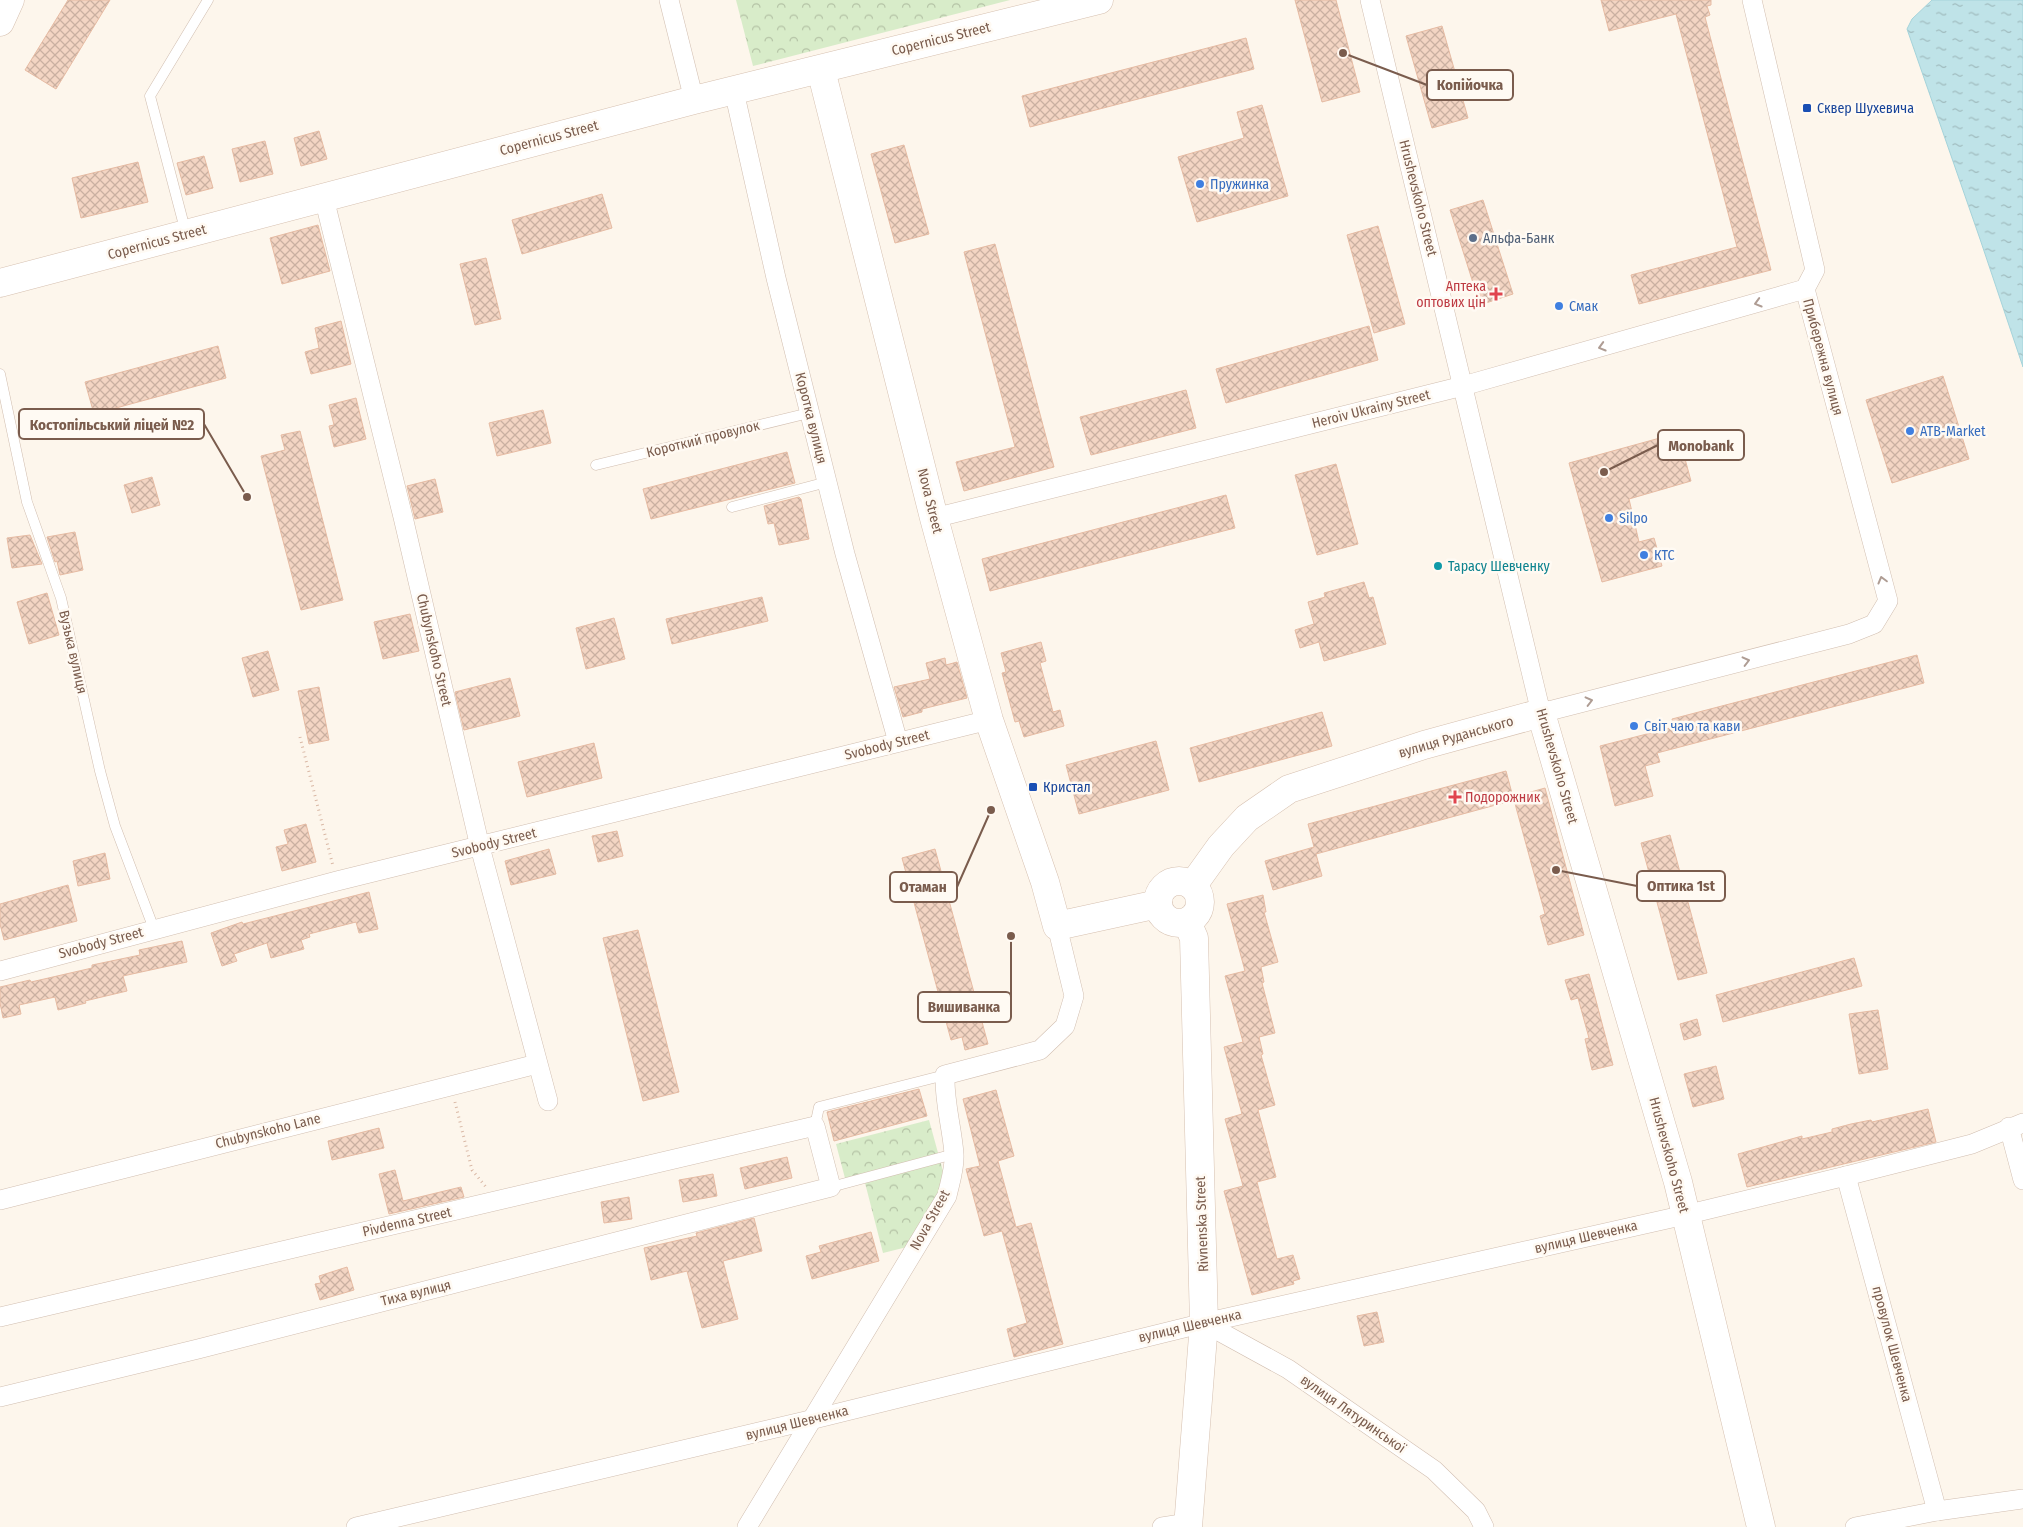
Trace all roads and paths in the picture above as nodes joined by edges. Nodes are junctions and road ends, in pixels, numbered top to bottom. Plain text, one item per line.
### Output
1 (10, 0) edge
2 (208, 0) edge
3 (669, 0) edge
4 (1099, 0) edge
5 (1370, 0) edge
6 (1752, 0) edge
7 (1042, 7) edge
8 (0, 21) edge
9 (821, 70) junction
10 (734, 91) junction
11 (694, 100) junction
12 (324, 198) junction
13 (187, 234) junction
14 (0, 283) edge
15 (1805, 289) junction
16 (0, 374) edge
17 (1463, 386) junction
18 (809, 413) junction
19 (596, 465) dead end
20 (827, 482) junction
21 (732, 508) dead end
22 (934, 518) junction
23 (1874, 624) joint
24 (1541, 713) junction
25 (989, 720) junction
26 (300, 737) dead end
27 (898, 742) junction
28 (480, 847) junction
29 (337, 881) junction
30 (1193, 885) junction
31 (1158, 904) junction
32 (1187, 922) junction
33 (1056, 926) junction
34 (154, 929) junction
35 (0, 971) edge
36 (537, 1064) junction
37 (945, 1075) junction
38 (451, 1085) junction
39 (548, 1101) dead end
40 (2016, 1125) edge
41 (815, 1126) junction
42 (954, 1154) junction
43 (1846, 1176) junction
44 (2023, 1180) edge
45 (831, 1187) junction
46 (0, 1200) edge
47 (497, 1201) junction
48 (1685, 1215) junction
49 (0, 1317) edge
50 (1204, 1323) junction
51 (0, 1397) edge
52 (810, 1420) junction
53 (2023, 1499) edge
54 (1937, 1511) junction
55 (1188, 1525) edge
56 (356, 1527) edge
57 (746, 1527) edge
58 (1162, 1527) edge
59 (1484, 1527) edge
60 (1761, 1527) edge
61 (1855, 1527) edge

1 - 8 street
2 - 13 lane
3 - 11 street
4 - 7 street, Copernicus Street
5 - 17 street, Hrushevskoho Street
6 - 15 street, Прибережна вулиця
7 - 9 street, Copernicus Street
9 - 10 street, Copernicus Street
9 - 22 street, Nova Street
10 - 11 street, Copernicus Street
10 - 18 street, Коротка вулиця
11 - 12 street, Copernicus Street
12 - 13 street, Copernicus Street
12 - 28 street, Chubynskoho Street
13 - 14 street, Copernicus Street
15 -> 17 street, Heroiv Ukrainy Street
23 -> 15 street, Прибережна вулиця
16 - 34 lane, Вузька вулиця
17 - 22 street, Heroiv Ukrainy Street
17 - 24 street, Hrushevskoho Street
18 - 19 lane, Короткий провулок
18 - 20 street, Коротка вулиця
20 - 21 lane
20 - 27 street, Коротка вулиця
22 - 25 street, Nova Street
24 -> 23 street, вулиця Руданського
24 - 30 street, вулиця Руданського
24 - 48 street, Hrushevskoho Street
25 - 27 street, Svobody Street
25 - 33 street, Nova Street
26 - 29 path
27 - 28 street, Svobody Street
28 - 29 street, Svobody Street
28 - 36 street, Chubynskoho Street
29 - 34 street, Svobody Street
30 - 31 street
30 - 32 street
31 - 32 street
31 - 33 street
32 - 50 street, Rivnenska Street
33 - 37 street, Nova Street
34 - 35 street, Svobody Street
36 - 38 street, Chubynskoho Lane
36 - 39 street, Chubynskoho Street
37 - 41 lane
37 - 42 street, Nova Street
38 - 46 street, Chubynskoho Lane
38 - 47 path
40 - 43 street, вулиця Шевченка
40 - 44 street
41 - 45 street
41 - 47 street, Pivdenna Street
42 - 45 lane
42 - 52 street, Nova Street
43 - 48 street, вулиця Шевченка
43 - 54 street, провулок Шевченка
45 - 51 street, Тиха вулиця
47 - 49 street, Pivdenna Street
48 - 50 street, вулиця Шевченка
48 - 60 street, Hrushevskoho Street
50 - 52 street, вулиця Шевченка
50 - 55 street, Rivnenska Street
50 - 59 street, вулиця Лятуринської
52 - 56 street, вулиця Шевченка
52 - 57 street, Nova Street
53 - 54 street
54 - 61 street
55 - 58 street

